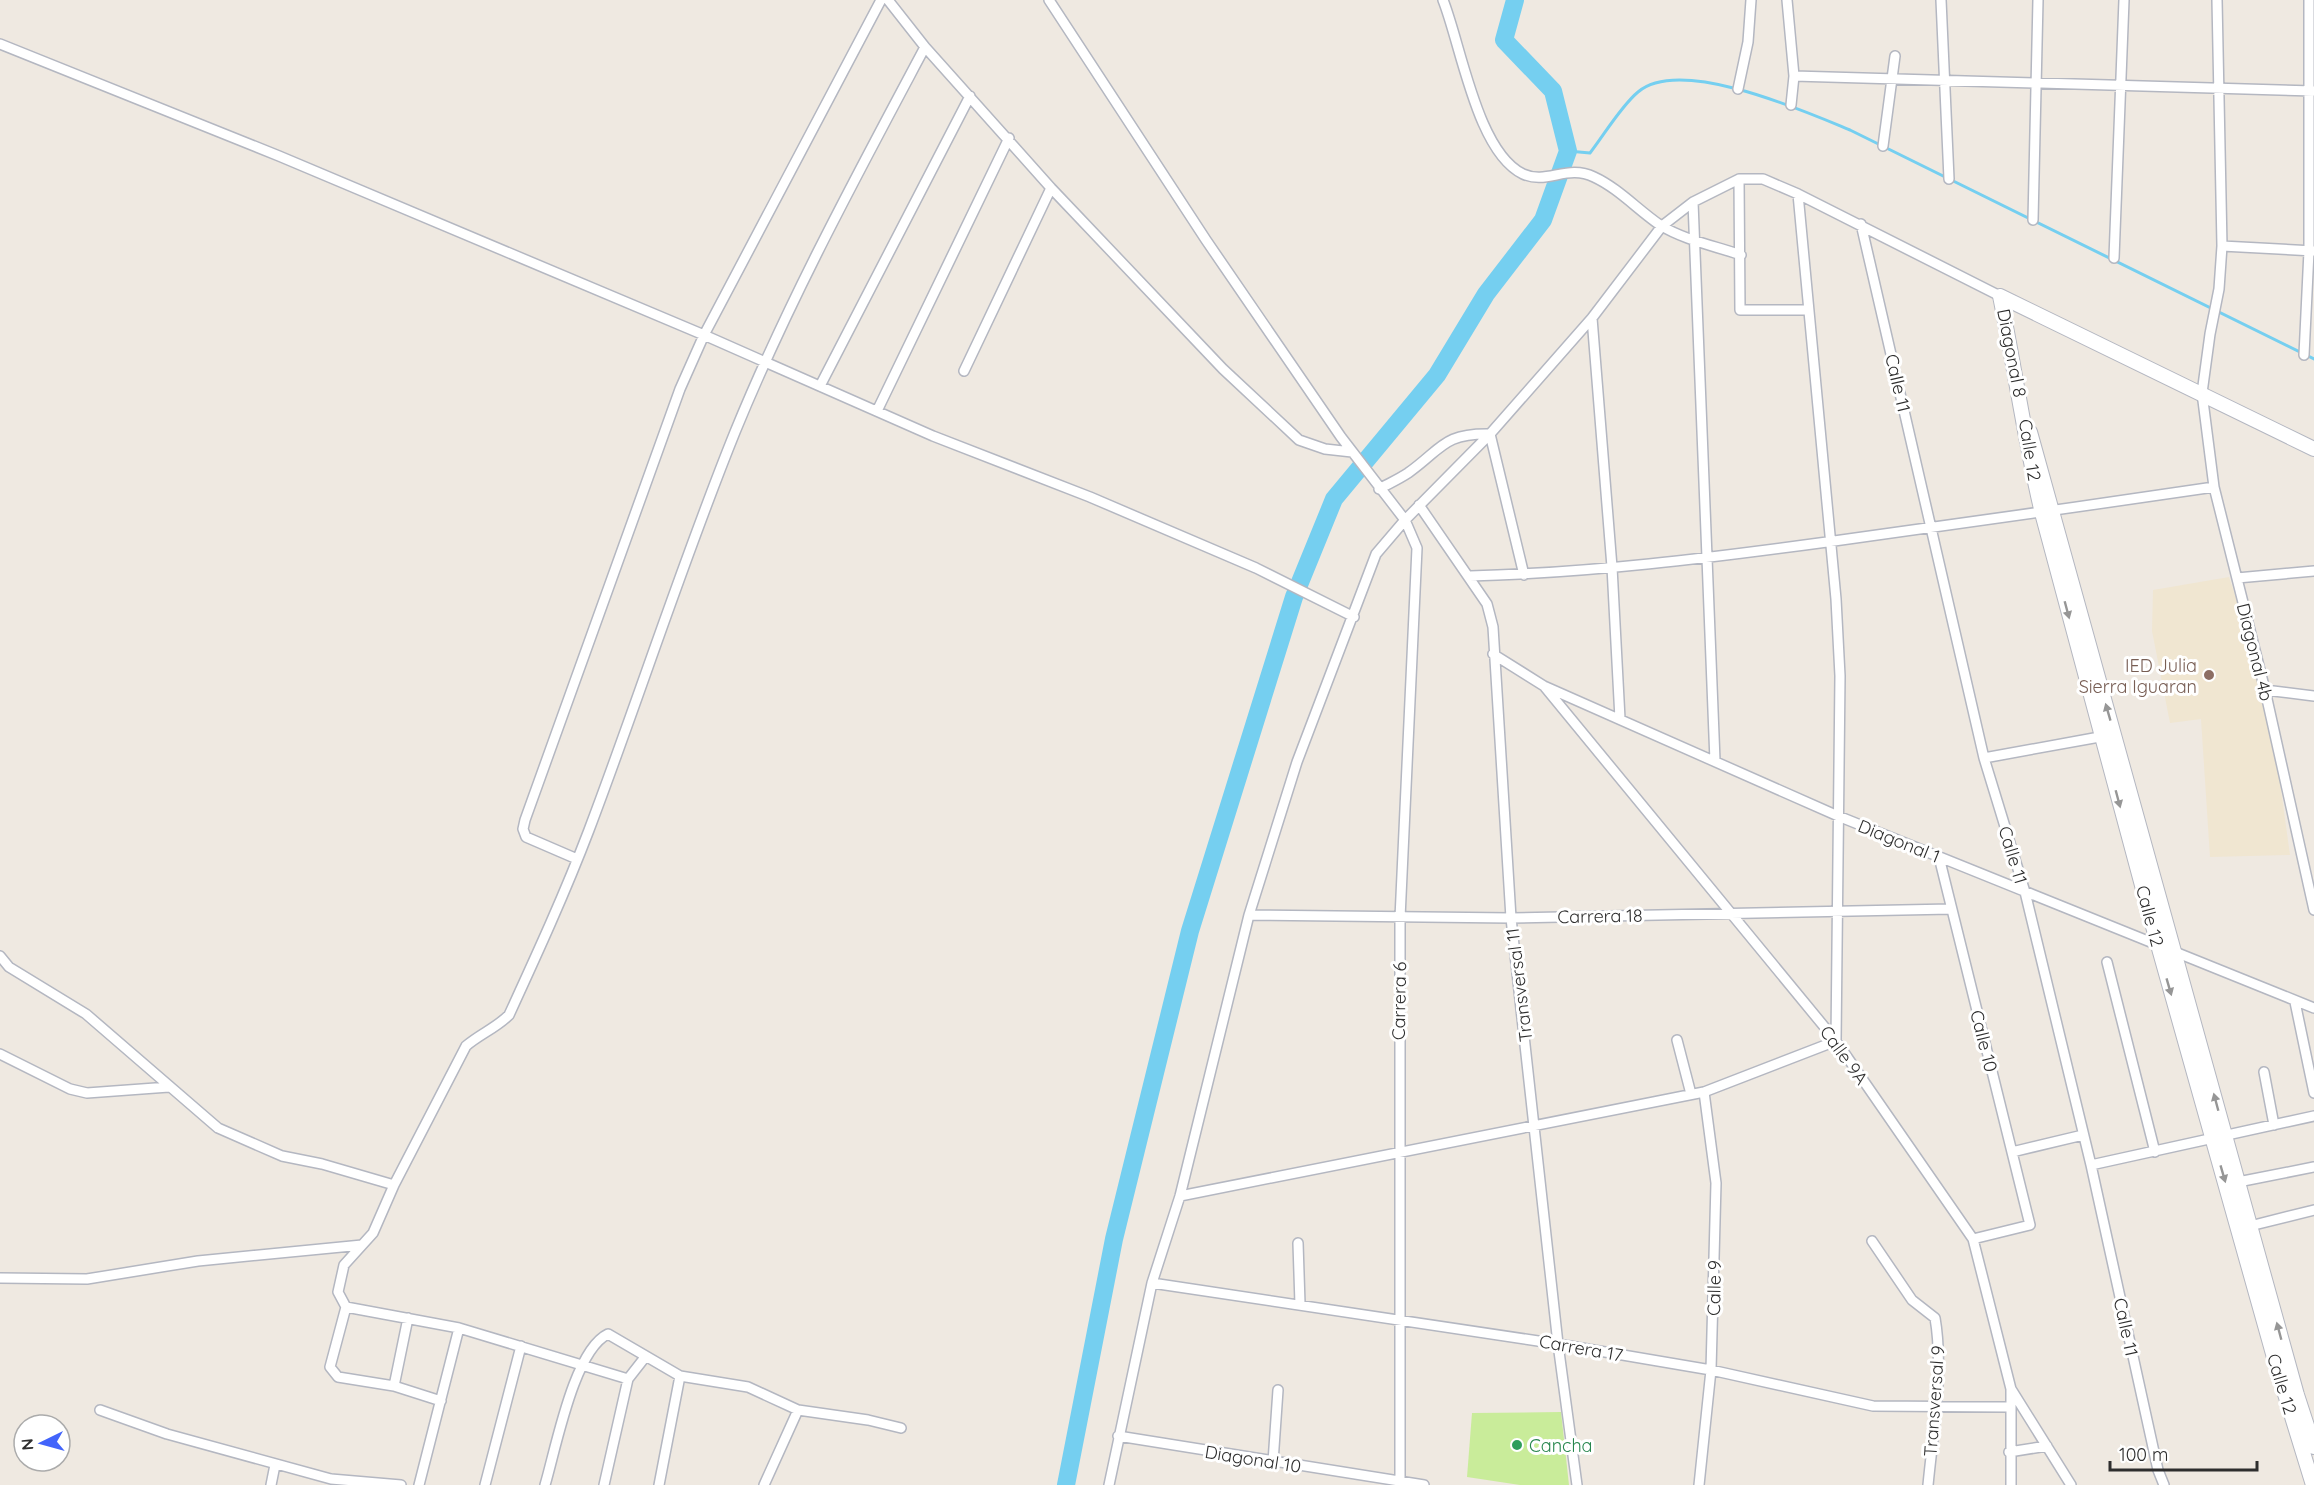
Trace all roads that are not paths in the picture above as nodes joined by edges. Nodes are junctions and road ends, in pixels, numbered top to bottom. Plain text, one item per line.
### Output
1 (881, 0) edge
2 (888, 0) edge
3 (1049, 0) edge
4 (1443, 0) edge
5 (1751, 0) edge
6 (1787, 0) edge
7 (1941, 0) edge
8 (2038, 0) edge
9 (2124, 0) edge
10 (2217, 0) edge
11 (2309, 0) edge
12 (0, 44) edge
13 (925, 47) junction
14 (1895, 56) dead end
15 (1794, 76) junction
16 (1893, 79) junction
17 (1946, 81) junction
18 (2037, 84) junction
19 (2121, 87) junction
20 (1738, 89) dead end
21 (2221, 89) junction
22 (2311, 91) edge
23 (970, 96) junction
24 (1791, 105) dead end
25 (1009, 138) junction
26 (1883, 146) dead end
27 (1739, 179) junction
28 (1949, 179) dead end
29 (1050, 188) junction
30 (1798, 194) junction
31 (1693, 202) junction
32 (2033, 220) dead end
33 (1861, 224) junction
34 (1662, 226) junction
35 (1695, 240) junction
36 (2223, 246) junction
37 (2311, 251) edge
38 (1741, 255) junction
39 (2114, 258) dead end
40 (2000, 296) junction
41 (1807, 310) junction
42 (1592, 318) junction
43 (704, 335) junction
44 (2304, 355) dead end
45 (765, 363) junction
46 (964, 371) dead end
47 (820, 387) junction
48 (2202, 393) junction
49 (2023, 410) joint
50 (877, 411) junction
51 (1490, 434) junction
52 (2314, 449) edge
53 (1352, 452) junction
54 (2214, 487) junction
55 (1379, 489) junction
56 (1419, 505) junction
57 (2047, 512) junction
58 (1405, 520) junction
59 (1931, 528) junction
60 (1829, 542) junction
61 (1705, 558) junction
62 (1612, 567) junction
63 (2314, 571) edge
64 (1524, 575) junction
65 (1470, 576) junction
66 (2237, 578) junction
67 (1354, 616) junction
68 (1493, 654) junction
69 (1544, 686) junction
70 (2265, 690) junction
71 (2314, 696) edge
72 (1620, 719) junction
73 (2108, 735) junction
74 (1984, 758) junction
75 (1715, 761) junction
76 (1838, 816) junction
77 (1939, 857) junction
78 (577, 859) junction
79 (2025, 892) junction
80 (2314, 906) edge
81 (1952, 909) junction
82 (1838, 911) junction
83 (1732, 913) junction
84 (1250, 915) junction
85 (1400, 918) junction
86 (1511, 918) junction
87 (2158, 945) junction
88 (2175, 953) junction
89 (0, 956) edge
90 (2107, 962) dead end
91 (2295, 1002) junction
92 (2314, 1008) edge
93 (1677, 1040) dead end
94 (1836, 1041) junction
95 (0, 1054) edge
96 (2264, 1072) dead end
97 (169, 1088) junction
98 (1704, 1092) junction
99 (2314, 1093) edge
100 (1691, 1094) junction
101 (2314, 1116) edge
102 (1535, 1124) junction
103 (2274, 1125) junction
104 (2083, 1136) junction
105 (2219, 1137) junction
106 (1398, 1152) junction
107 (2012, 1152) junction
108 (2155, 1152) junction
109 (2091, 1165) junction
110 (2314, 1167) edge
111 (2238, 1182) junction
112 (394, 1185) junction
113 (1180, 1196) junction
114 (2314, 1210) edge
115 (2250, 1226) junction
116 (1973, 1239) junction
117 (1872, 1241) dead end
118 (1298, 1243) dead end
119 (362, 1245) junction
120 (2254, 1262) junction
121 (0, 1278) edge
122 (1152, 1282) junction
123 (1300, 1304) junction
124 (346, 1307) junction
125 (408, 1318) junction
126 (1398, 1319) junction
127 (459, 1328) junction
128 (1558, 1344) junction
129 (521, 1346) junction
130 (646, 1356) junction
131 (580, 1366) junction
132 (1711, 1370) junction
133 (680, 1376) junction
134 (628, 1379) junction
135 (394, 1386) junction
136 (2011, 1389) junction
137 (1278, 1390) dead end
138 (441, 1401) junction
139 (1935, 1407) junction
140 (2009, 1407) junction
141 (100, 1410) dead end
142 (798, 1410) junction
143 (901, 1428) dead end
144 (1118, 1436) junction
145 (2309, 1444) edge
146 (2047, 1446) junction
147 (2009, 1452) junction
148 (1273, 1462) junction
149 (275, 1465) junction
150 (1400, 1483) edge
151 (271, 1485) edge
152 (401, 1485) edge
153 (419, 1485) edge
154 (485, 1485) edge
155 (545, 1485) edge
156 (604, 1485) edge
157 (659, 1485) edge
158 (764, 1485) edge
159 (1109, 1485) edge
160 (1424, 1485) edge
161 (1577, 1485) edge
162 (1699, 1485) edge
163 (1928, 1485) edge
164 (2011, 1485) edge
165 (2071, 1485) edge
166 (2164, 1485) edge
167 (2313, 1485) edge

1 - 43 street
2 - 13 street
3 - 53 street, Carrera 6
4 - 34 street
5 - 20 street
6 - 15 street
7 - 17 street
8 - 18 street
9 - 19 street
10 - 21 street, Diagonal 4b
11 - 22 street
12 - 43 street
13 - 23 street
13 - 45 street
14 - 16 street
15 - 16 street
15 - 24 street
16 - 17 street
16 - 26 street
17 - 18 street
17 - 28 street
18 - 19 street
18 - 32 street
19 - 21 street
19 - 39 street
21 - 22 street
21 - 36 street, Diagonal 4b
22 - 37 street
23 - 25 street
23 - 47 street
25 - 29 street
25 - 50 street
27 - 30 street
27 - 31 street
27 - 38 street
29 - 46 street
29 - 53 street
30 - 33 street
30 - 41 street
31 - 34 street
31 - 35 street
33 - 40 street
33 - 59 street, Calle 11
34 - 35 street
34 - 42 street
35 - 38 street
35 - 61 street
36 - 37 street
36 - 48 street, Diagonal 4b
37 - 44 street
38 - 41 street
40 - 48 street
40 - 49 street, Diagonal 8
41 - 60 street
42 - 51 street
42 - 62 street
43 - 45 street
43 - 78 street
45 - 47 street
45 - 78 street
47 - 50 street
48 - 52 street
48 - 54 street, Diagonal 4b
49 - 57 street, Calle 12
50 - 67 street
51 - 55 street
51 - 56 street
51 - 64 street
53 - 55 street, Carrera 6
54 - 57 street
54 - 66 street, Diagonal 4b
55 - 58 street, Carrera 6
56 - 58 street
56 - 65 street, Transversal 11
57 - 59 street
57 - 73 street, Calle 12
58 - 67 street
58 - 85 street, Carrera 6
59 - 60 street
59 - 74 street, Calle 11
60 - 61 street
60 - 76 street
61 - 62 street
61 - 75 street
62 - 64 street
62 - 72 street
63 - 66 street
64 - 65 street
65 - 68 street, Transversal 11
66 - 70 street, Diagonal 4b
67 - 84 street
68 - 69 street, Diagonal 1
68 - 86 street, Transversal 11
69 - 72 street, Diagonal 1
69 - 83 street, Calle 9A
70 - 71 street
70 - 80 street, Diagonal 4b
72 - 75 street, Diagonal 1
73 - 74 street
73 -> 87 street, Calle 12
73 - 88 street, Calle 12
74 - 79 street, Calle 11
75 - 76 street, Diagonal 1
76 - 77 street, Diagonal 1
76 - 82 street
77 - 79 street, Diagonal 1
77 - 81 street, Calle 10
78 - 112 street
79 - 87 street, Diagonal 1
79 - 104 street, Calle 11
81 - 82 street, Carrera 18
81 - 107 street, Calle 10
82 - 83 street, Carrera 18
82 - 94 street
83 - 86 street, Carrera 18
83 - 94 street, Calle 9A
84 - 85 street, Carrera 18
84 - 113 street
85 - 86 street, Carrera 18
85 - 106 street, Carrera 6
86 - 102 street, Transversal 11
87 - 88 street, Diagonal 1
87 -> 105 street, Calle 12
88 - 91 street, Diagonal 1
105 -> 88 street, Calle 12
89 - 97 street
90 - 108 street
91 - 92 street, Diagonal 1
91 - 99 street
93 - 100 street
94 - 98 street
94 - 116 street, Calle 9A
95 - 97 street
96 - 103 street
97 - 112 street
98 - 100 street
98 - 132 street, Calle 9
100 - 102 street
101 - 103 street
102 - 106 street
102 - 128 street, Transversal 11
103 - 105 street
104 - 107 street
104 - 109 street, Calle 11
105 - 108 street
105 - 111 street, Calle 12
105 -> 120 street, Calle 12
106 - 113 street
106 - 126 street, Carrera 6
107 - 116 street, Calle 10
108 - 109 street
109 - 166 street, Calle 11
110 - 111 street
111 - 115 street, Calle 12
112 - 119 street
113 - 122 street
114 - 115 street
115 - 120 street, Calle 12
116 - 136 street, Calle 9A
117 - 139 street, Transversal 9
118 - 123 street
119 - 121 street
119 - 124 street
120 - 145 street, Calle 12
122 - 123 street, Carrera 17
122 - 144 street
123 - 126 street, Carrera 17
124 - 125 street
124 - 135 street
125 - 127 street
125 - 135 street
126 - 128 street, Carrera 17
126 - 150 street, Carrera 6
127 - 129 street
127 - 138 street
128 - 132 street, Carrera 17
128 - 161 street, Transversal 11
129 - 131 street
129 - 154 street
130 - 131 street
130 - 133 street
130 - 134 street
131 - 134 street
131 - 155 street
132 - 139 street, Carrera 17
132 - 162 street, Calle 9
133 - 142 street
133 - 157 street
134 - 156 street
135 - 138 street
136 - 140 street, Calle 9A
136 - 146 street
137 - 148 street
138 - 153 street
139 - 140 street, Carrera 17
139 - 163 street, Transversal 9
140 - 147 street, Calle 9A
141 - 149 street
142 - 143 street
142 - 158 street
144 - 148 street, Diagonal 10
144 - 159 street
145 - 167 street, Calle 12
146 - 147 street
146 - 165 street
147 - 164 street, Calle 9A
148 - 150 street, Diagonal 10
149 - 151 street
149 - 152 street
150 - 160 street, Diagonal 10

